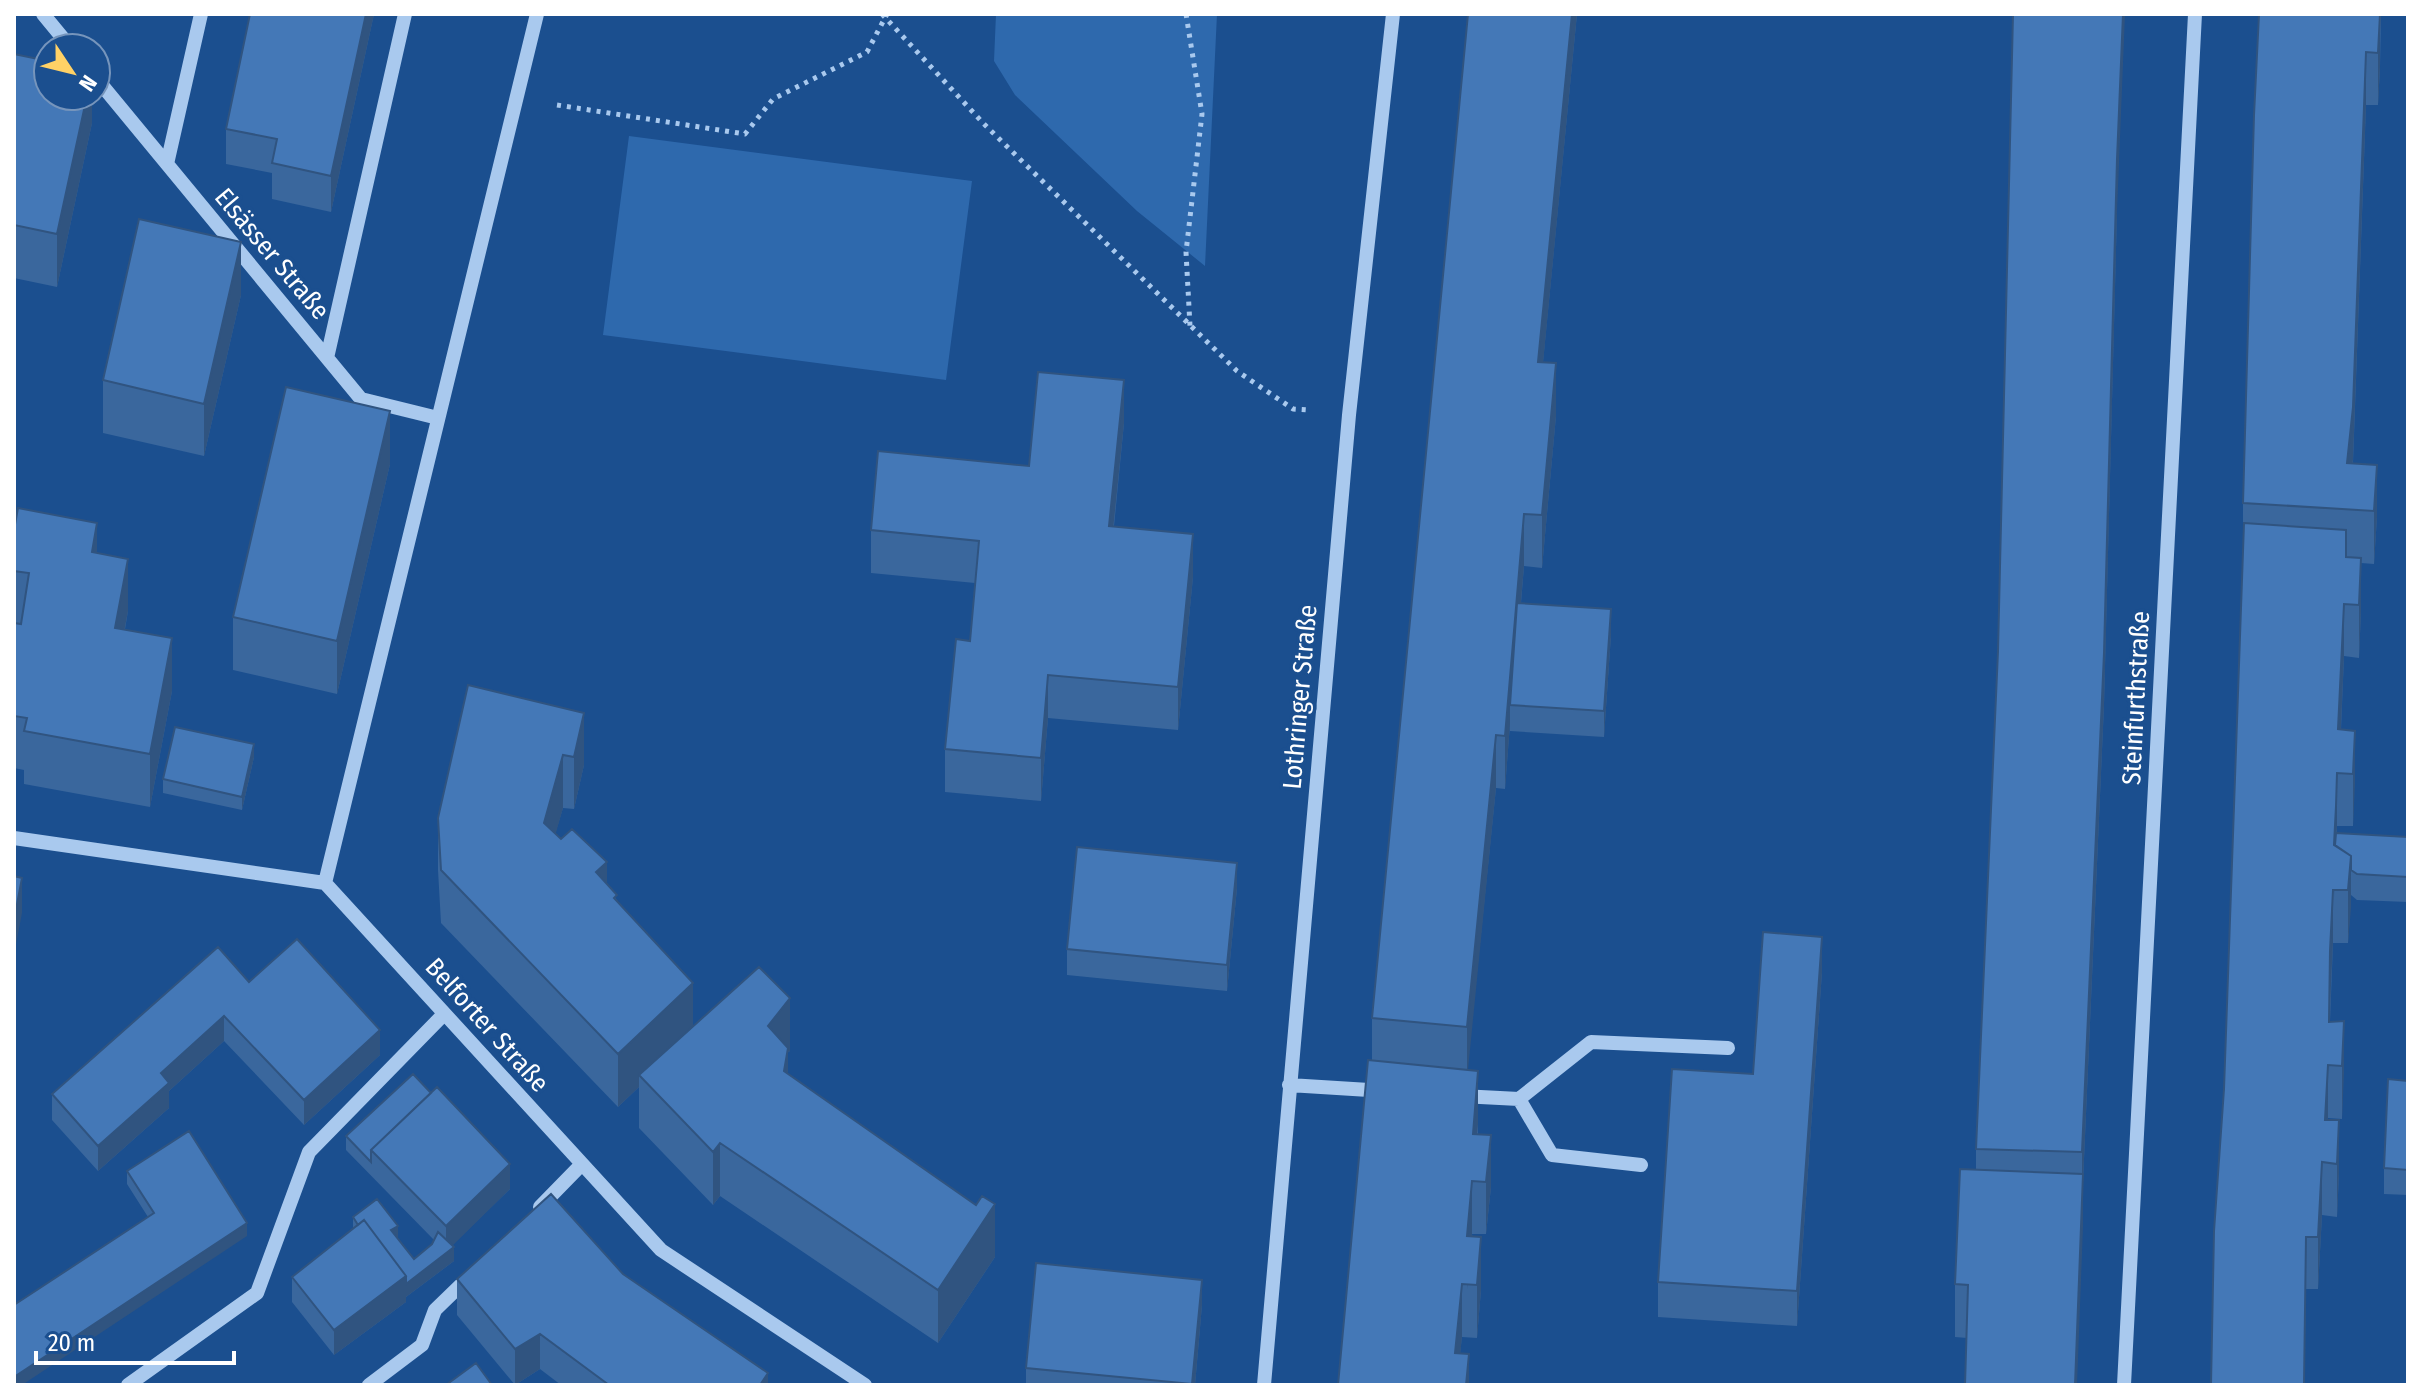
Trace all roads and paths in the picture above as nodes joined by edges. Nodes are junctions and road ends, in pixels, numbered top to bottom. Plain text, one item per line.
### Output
1 (43, 14) edge
2 (201, 14) edge
3 (405, 14) edge
4 (537, 14) edge
5 (1186, 14) edge
6 (1393, 14) edge
7 (2195, 14) edge
8 (884, 15) edge
9 (58, 32) edge
10 (112, 97) edge
11 (516, 99) junction
12 (167, 164) junction
13 (1190, 327) junction
14 (327, 358) junction
15 (1349, 415) junction
16 (438, 418) junction
17 (14, 838) edge
18 (325, 883) junction
19 (444, 1014) junction
20 (1728, 1048) dead end
21 (1289, 1085) junction
22 (1394, 1092) edge
23 (1441, 1095) edge
24 (1519, 1099) junction
25 (582, 1164) junction
26 (1641, 1165) dead end
27 (526, 1221) edge
28 (481, 1266) edge
29 (128, 1385) edge
30 (369, 1385) edge
31 (865, 1385) edge
32 (1264, 1385) edge
33 (2124, 1385) edge

1 - 9 street
2 - 12 street
3 - 14 street
4 - 11 street
5 - 13 path
6 - 15 street, Lothringer Straße
7 - 33 street, Steinfurthstraße
8 - 11 path
8 - 13 path
10 - 12 street, Elsässer Straße
11 - 16 street
12 - 14 street, Elsässer Straße
13 - 15 path
14 - 16 street, Elsässer Straße
15 - 21 street, Lothringer Straße
16 - 18 street
17 - 18 street
18 - 19 street, Belforter Straße
19 - 25 street, Belforter Straße
19 - 29 street
20 - 24 street
21 - 22 street
21 - 32 street, Lothringer Straße
23 - 24 street
24 - 26 street
25 - 27 street
25 - 31 street, Belforter Straße
28 - 30 street

